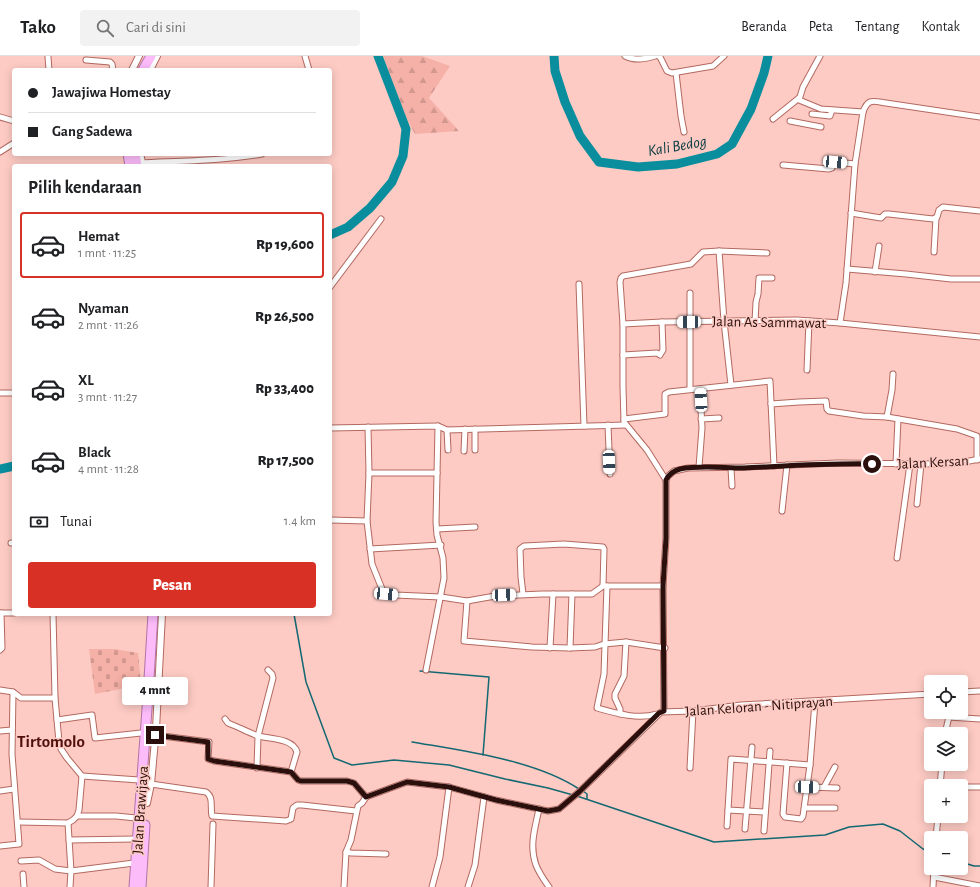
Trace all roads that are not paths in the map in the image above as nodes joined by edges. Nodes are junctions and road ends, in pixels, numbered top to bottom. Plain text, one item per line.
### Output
1 (139, 56) edge
2 (144, 56) edge
3 (151, 56) edge
4 (157, 56) edge
5 (305, 56) edge
6 (625, 56) edge
7 (657, 56) edge
8 (724, 56) edge
9 (820, 56) edge
10 (48, 57) edge
11 (86, 60) dead end
12 (50, 68) edge
13 (113, 68) edge
14 (133, 68) edge
15 (137, 68) edge
16 (144, 68) edge
17 (151, 68) edge
18 (308, 68) edge
19 (676, 72) junction
20 (799, 98) junction
21 (819, 108) junction
22 (832, 110) junction
23 (863, 112) junction
24 (812, 114) junction
25 (0, 117) edge
26 (980, 117) edge
27 (773, 119) dead end
28 (12, 120) edge
29 (790, 121) dead end
30 (803, 123) junction
31 (821, 127) dead end
32 (684, 132) dead end
33 (12, 144) edge
34 (0, 152) edge
35 (245, 156) edge
36 (138, 162) edge
37 (855, 164) junction
38 (783, 165) dead end
39 (980, 211) edge
40 (851, 213) junction
41 (936, 218) junction
42 (381, 219) dead end
43 (879, 246) dead end
44 (719, 251) junction
45 (934, 252) dead end
46 (767, 253) dead end
47 (847, 269) junction
48 (875, 272) junction
49 (772, 278) dead end
50 (980, 279) edge
51 (332, 284) edge
52 (579, 284) dead end
53 (690, 293) dead end
54 (724, 321) junction
55 (808, 321) junction
56 (662, 322) junction
57 (689, 322) junction
58 (756, 322) junction
59 (840, 323) junction
60 (623, 324) junction
61 (980, 337) edge
62 (623, 356) junction
63 (807, 370) dead end
64 (893, 375) dead end
65 (731, 385) junction
66 (690, 389) junction
67 (700, 390) junction
68 (0, 393) edge
69 (12, 393) edge
70 (771, 404) junction
71 (887, 417) junction
72 (719, 418) dead end
73 (624, 419) junction
74 (702, 419) junction
75 (898, 419) junction
76 (608, 425) junction
77 (626, 425) junction
78 (438, 426) junction
79 (584, 426) junction
80 (368, 427) junction
81 (332, 428) edge
82 (447, 430) junction
83 (465, 431) junction
84 (475, 431) junction
85 (448, 450) dead end
86 (476, 450) dead end
87 (464, 451) dead end
88 (979, 460) edge
89 (896, 464) junction
90 (910, 464) junction
91 (921, 464) junction
92 (787, 465) junction
93 (774, 466) junction
94 (699, 467) junction
95 (731, 468) junction
96 (662, 472) junction
97 (369, 473) junction
98 (437, 473) junction
99 (671, 473) junction
100 (610, 474) dead end
101 (666, 480) junction
102 (732, 486) dead end
103 (917, 504) dead end
104 (782, 511) dead end
105 (332, 520) edge
106 (367, 521) junction
107 (475, 527) dead end
108 (437, 529) junction
109 (441, 546) junction
110 (370, 549) junction
111 (897, 558) dead end
112 (605, 586) junction
113 (663, 586) junction
114 (523, 594) junction
115 (552, 594) junction
116 (572, 594) junction
117 (441, 597) junction
118 (467, 601) junction
119 (0, 613) edge
120 (12, 613) edge
121 (53, 616) edge
122 (149, 616) edge
123 (153, 616) edge
124 (159, 616) edge
125 (162, 616) edge
126 (626, 642) junction
127 (604, 644) junction
128 (550, 648) junction
129 (570, 648) junction
130 (665, 648) junction
131 (0, 650) edge
132 (268, 670) dead end
133 (426, 670) dead end
134 (0, 690) edge
135 (980, 691) edge
136 (13, 692) junction
137 (968, 692) edge
138 (924, 694) edge
139 (55, 698) junction
140 (815, 702) junction
141 (693, 710) junction
142 (662, 712) junction
143 (620, 714) junction
144 (968, 717) edge
145 (225, 719) dead end
146 (980, 719) edge
147 (57, 720) junction
148 (12, 730) junction
149 (0, 731) edge
150 (141, 733) junction
151 (155, 735) junction
152 (258, 736) junction
153 (752, 747) dead end
154 (770, 751) dead end
155 (750, 760) junction
156 (768, 762) junction
157 (787, 763) junction
158 (810, 765) junction
159 (835, 767) dead end
160 (257, 768) junction
161 (690, 768) dead end
162 (291, 772) junction
163 (82, 776) junction
164 (139, 780) junction
165 (151, 784) junction
166 (968, 786) edge
167 (449, 787) junction
168 (807, 787) junction
169 (824, 787) junction
170 (980, 787) edge
171 (837, 788) dead end
172 (14, 789) junction
173 (0, 791) edge
174 (366, 797) junction
175 (484, 797) junction
176 (146, 803) junction
177 (805, 808) junction
178 (835, 808) dead end
179 (539, 809) junction
180 (728, 810) junction
181 (746, 810) junction
182 (356, 811) junction
183 (764, 812) junction
184 (77, 816) junction
185 (136, 818) junction
186 (18, 822) junction
187 (68, 823) junction
188 (213, 824) dead end
189 (727, 826) dead end
190 (745, 829) dead end
191 (764, 831) dead end
192 (135, 839) junction
193 (69, 840) junction
194 (0, 846) edge
195 (346, 852) junction
196 (386, 854) dead end
197 (21, 861) dead end
198 (134, 863) junction
199 (71, 871) junction
200 (23, 874) dead end
201 (135, 874) junction
202 (934, 877) joint
203 (468, 885) edge
204 (980, 886) edge
205 (24, 887) edge
206 (70, 887) edge
207 (134, 887) edge
208 (141, 887) edge
209 (211, 887) edge
210 (344, 887) edge
211 (432, 887) edge
212 (549, 887) edge
213 (933, 887) edge

1 - 14 street
2 - 15 highway
3 - 16 highway
4 - 17 street
5 - 18 street
6 - 7 street
7 - 19 street
8 - 19 street
9 - 20 street
10 - 12 street
11 - 13 street
19 - 32 street
20 - 21 street
20 - 27 street
21 - 22 street
21 - 24 street
22 - 23 street
22 - 24 street
23 - 26 street
23 - 37 street
24 - 30 street
25 - 28 street
29 - 30 street
30 - 31 street
33 - 34 street
35 - 36 street
37 - 38 street
37 - 40 street
39 - 41 street
40 - 41 street
40 - 47 street
41 - 45 street
42 - 51 street
43 - 48 street
44 - 46 street
44 - 54 street
44 - 60 street
47 - 48 street
47 - 59 street
48 - 50 street
49 - 58 street
52 - 79 street
53 - 57 street
54 - 57 street, Jalan As Sammawat
54 - 58 street, Jalan As Sammawat
54 - 65 street
55 - 58 street, Jalan As Sammawat
55 - 59 street, Jalan As Sammawat
55 - 63 street
56 - 57 street, Jalan As Sammawat
56 - 60 street, Jalan As Sammawat
56 - 62 street
57 - 66 street
59 - 61 street, Jalan As Sammawat
60 - 62 street
62 - 73 street
64 - 71 street
65 - 67 street
65 - 70 street
66 - 67 street
66 - 73 street
67 - 74 street
68 - 69 street
70 - 71 street
70 - 93 street
71 - 75 street
72 - 74 street
73 - 77 street
74 - 94 street
75 - 88 street
75 - 89 street
76 - 77 street
76 - 79 street
76 - 100 street
77 - 96 street
78 - 80 street
78 - 82 street
78 - 98 street
79 - 84 street
80 - 81 street
80 - 97 street
82 - 83 street
82 - 85 street
83 - 84 street
83 - 87 street
84 - 86 street
88 - 91 street, Jalan Kersan
89 - 90 street, Jalan Kersan
89 - 92 street, Jalan Kersan
90 - 91 street, Jalan Kersan
90 - 111 street
91 - 103 street
92 - 93 street, Jalan Kersan
92 - 104 street
93 - 95 street, Jalan Kersan
94 - 95 street, Jalan Kersan
94 - 99 street, Jalan Kersan
95 - 102 street
96 - 99 street
96 - 101 street
97 - 98 street
97 - 106 street
98 - 108 street
99 - 101 street
101 - 113 street
105 - 106 street
106 - 110 street
107 - 108 street
108 - 109 street
109 - 110 street
109 - 117 street
110 - 117 street
112 - 113 street
112 - 114 street
112 - 116 street
112 - 127 street
113 - 130 street
114 - 115 street
114 - 118 street
115 - 116 street
115 - 128 street
116 - 129 street
117 - 118 street
117 - 133 street
118 - 128 street
119 - 120 street
119 - 131 street
121 - 139 street
122 - 150 highway
123 - 201 highway, Jalan Brawijaya
124 - 176 highway, Jalan Brawijaya
125 - 151 street
126 - 127 street
126 - 130 street
126 - 143 street
127 - 129 street
127 - 143 street, Jalan Keloran - Nitiprayan
128 - 129 street
130 - 142 street
132 - 152 street
134 - 136 street
135 - 137 street
136 - 139 street
136 - 148 street
138 - 140 street, Jalan Keloran - Nitiprayan
139 - 147 street
140 - 141 street, Jalan Keloran - Nitiprayan
140 - 158 street
141 - 142 street, Jalan Keloran - Nitiprayan
141 - 161 street
142 - 143 street, Jalan Keloran - Nitiprayan
142 - 179 street
144 - 146 street
145 - 152 street
147 - 150 street
147 - 163 street
148 - 149 street
148 - 172 street
150 - 164 highway
151 - 160 street
151 - 165 street
152 - 160 street
152 - 162 street
153 - 155 street
154 - 156 street
155 - 156 street
155 - 180 street
155 - 181 street
156 - 157 street
156 - 183 street
157 - 158 street
157 - 177 street
158 - 168 street
159 - 169 street
160 - 162 street
162 - 174 street
163 - 164 street
163 - 184 street
164 - 185 highway
165 - 176 street
165 - 182 street
166 - 170 street
167 - 174 street
167 - 175 street
167 - 211 street
168 - 169 street
168 - 177 street
169 - 171 street
172 - 173 street
172 - 186 street
174 - 182 street
175 - 179 street
175 - 203 street
176 - 208 highway, Jalan Brawijaya
177 - 178 street
179 - 212 street
180 - 181 street
180 - 189 street
181 - 183 street
181 - 190 street
182 - 195 street
183 - 191 street
184 - 185 street
184 - 187 street
185 - 192 highway
186 - 187 street
186 - 194 street
187 - 193 street
188 - 209 street
192 - 193 street
192 - 198 highway
193 - 199 street
195 - 196 street
195 - 210 street
197 - 199 street
198 - 199 street
198 - 201 highway
199 - 206 street
200 - 205 street
201 - 207 highway, Jalan Brawijaya
202 - 204 street
202 - 213 street

